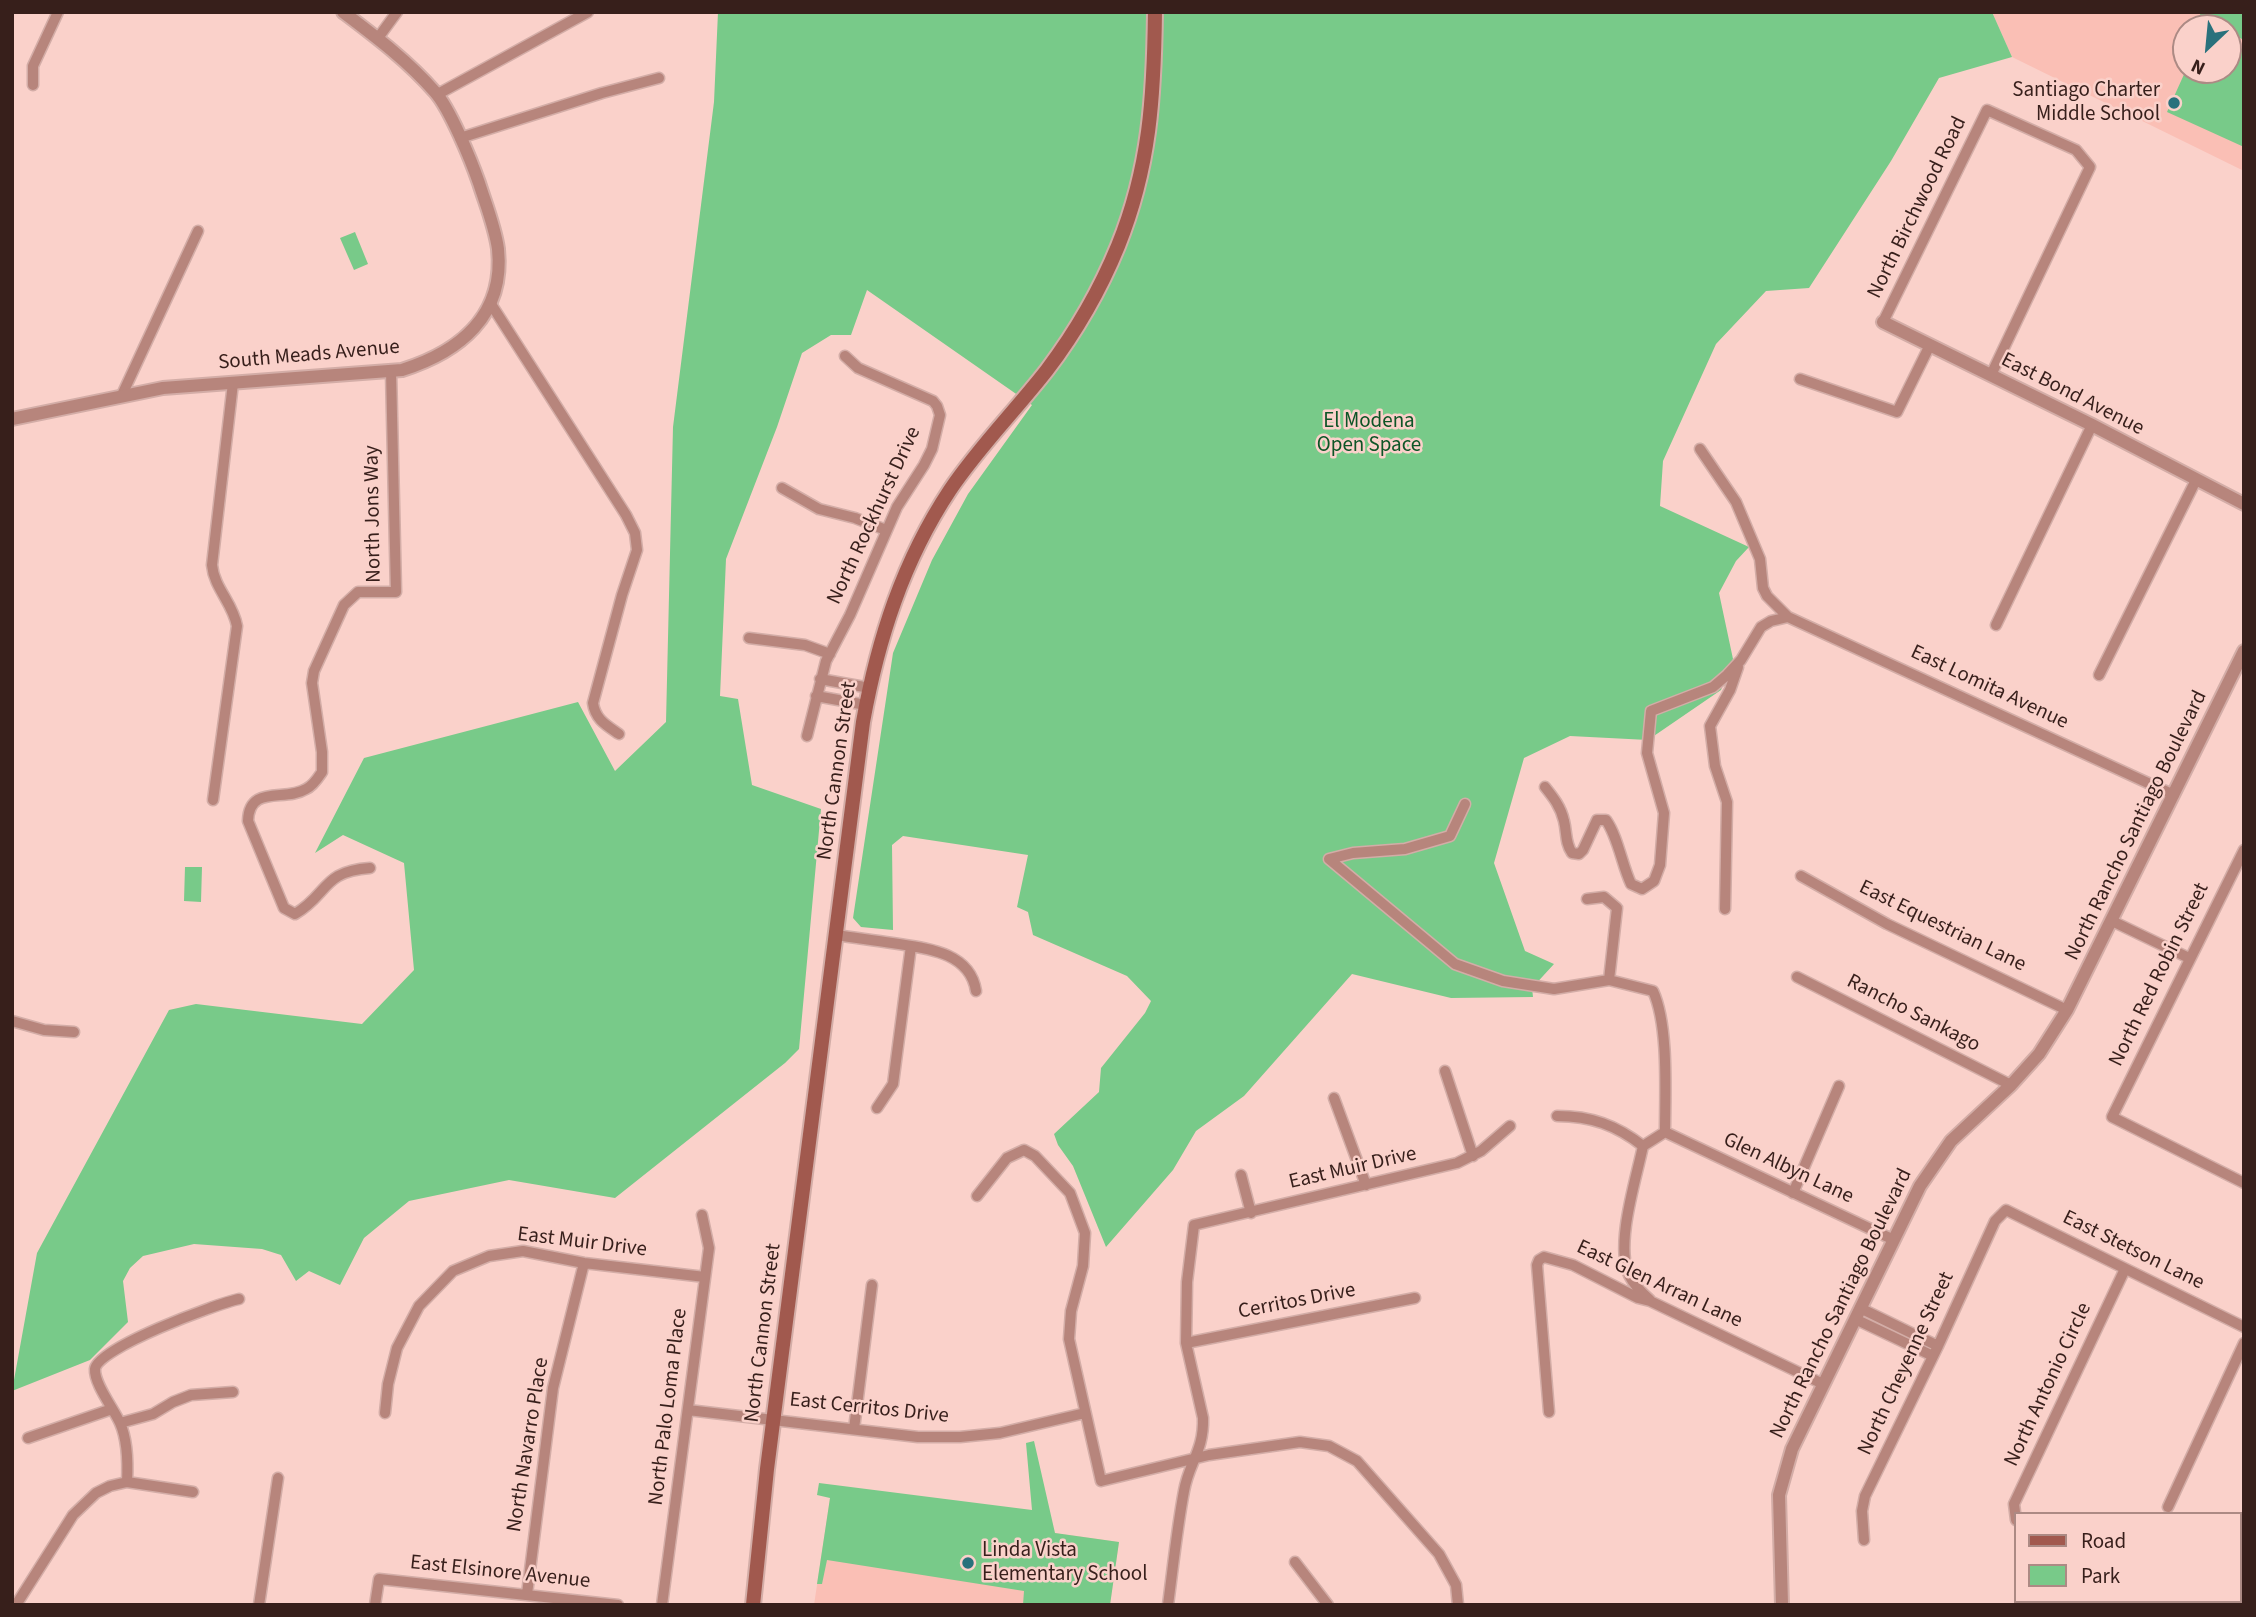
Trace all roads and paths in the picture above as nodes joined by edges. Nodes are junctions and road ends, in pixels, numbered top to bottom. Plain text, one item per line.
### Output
1 (58, 12) edge
2 (343, 12) edge
3 (397, 12) edge
4 (588, 12) edge
5 (1155, 12) edge
6 (378, 38) junction
7 (659, 78) dead end
8 (33, 85) dead end
9 (438, 94) junction
10 (460, 138) junction
11 (198, 231) dead end
12 (491, 304) junction
13 (1883, 322) joint
14 (1930, 345) junction
15 (845, 356) dead end
16 (391, 371) junction
17 (1991, 375) junction
18 (1800, 379) dead end
19 (233, 383) junction
20 (121, 397) junction
21 (12, 419) edge
22 (2092, 425) junction
23 (1699, 449) dead end
24 (2196, 480) junction
25 (782, 488) dead end
26 (2244, 504) edge
27 (886, 530) junction
28 (1788, 617) junction
29 (1996, 625) dead end
30 (749, 638) dead end
31 (2244, 651) edge
32 (830, 654) junction
33 (1741, 660) junction
34 (2099, 675) dead end
35 (820, 679) junction
36 (870, 688) junction
37 (816, 696) junction
38 (866, 705) junction
39 (619, 734) dead end
40 (807, 736) dead end
41 (1545, 787) dead end
42 (2174, 795) junction
43 (212, 800) dead end
44 (1465, 804) dead end
45 (2244, 850) edge
46 (370, 868) dead end
47 (1801, 876) dead end
48 (1587, 899) dead end
49 (1725, 909) dead end
50 (2112, 921) junction
51 (836, 935) junction
52 (911, 946) junction
53 (2189, 958) junction
54 (1797, 977) dead end
55 (1609, 980) junction
56 (976, 991) dead end
57 (2067, 1010) junction
58 (12, 1021) edge
59 (74, 1032) dead end
60 (1445, 1071) dead end
61 (2011, 1085) junction
62 (1839, 1086) dead end
63 (1334, 1098) dead end
64 (877, 1108) dead end
65 (1557, 1116) dead end
66 (1510, 1126) dead end
67 (1665, 1132) junction
68 (1643, 1146) junction
69 (1473, 1156) junction
70 (1241, 1175) dead end
71 (2244, 1183) edge
72 (1366, 1185) junction
73 (1793, 1193) junction
74 (977, 1196) dead end
75 (2006, 1210) joint
76 (1251, 1213) junction
77 (702, 1215) dead end
78 (1894, 1240) junction
79 (584, 1263) junction
80 (2125, 1269) junction
81 (705, 1277) junction
82 (872, 1285) dead end
83 (1415, 1298) dead end
84 (239, 1299) dead end
85 (1650, 1301) junction
86 (1858, 1313) junction
87 (2244, 1327) edge
88 (1186, 1343) junction
89 (2244, 1343) edge
90 (1938, 1346) junction
91 (1933, 1356) junction
92 (1824, 1384) junction
93 (233, 1392) dead end
94 (112, 1409) junction
95 (688, 1410) junction
96 (1549, 1412) dead end
97 (385, 1413) dead end
98 (1085, 1413) junction
99 (774, 1419) junction
100 (120, 1423) junction
101 (854, 1429) junction
102 (28, 1438) dead end
103 (1195, 1458) junction
104 (278, 1478) dead end
105 (127, 1482) junction
106 (193, 1492) dead end
107 (2168, 1507) dead end
108 (2015, 1512) edge
109 (1864, 1540) dead end
110 (1295, 1562) dead end
111 (527, 1594) junction
112 (16, 1605) edge
113 (259, 1605) edge
114 (375, 1605) edge
115 (618, 1605) edge
116 (662, 1605) edge
117 (753, 1605) edge
118 (1168, 1605) edge
119 (1328, 1605) edge
120 (1458, 1605) edge
121 (1782, 1605) edge

1 - 8 street
2 - 6 street, South Meads Avenue
3 - 6 street
4 - 9 street
5 - 36 main road, North Cannon Street
6 - 9 street, South Meads Avenue
7 - 10 street
9 - 10 street, South Meads Avenue
10 - 12 street, South Meads Avenue
11 - 20 street
12 - 16 street, South Meads Avenue
12 - 39 street
13 - 14 street, East Bond Avenue
13 - 17 street, North Birchwood Road
14 - 17 street, East Bond Avenue
14 - 18 street
15 - 27 street, North Rockhurst Drive
16 - 19 street, South Meads Avenue
16 - 46 street, North Jons Way
17 - 22 street, East Bond Avenue
19 - 20 street, South Meads Avenue
19 - 43 street
20 - 21 street, South Meads Avenue
22 - 24 street, East Bond Avenue
22 - 29 street
23 - 28 street
24 - 26 street, East Bond Avenue
24 - 34 street
25 - 27 street
27 - 32 street, North Rockhurst Drive
28 - 33 street
28 - 42 street, East Lomita Avenue
30 - 32 street
31 - 42 street, North Rancho Santiago Boulevard
32 - 35 street, North Rockhurst Drive
33 - 41 street
33 - 49 street
35 - 36 street
35 - 37 street, North Rockhurst Drive
36 - 38 main road, North Cannon Street
37 - 38 street
37 - 40 street, North Rockhurst Drive
38 - 51 main road, North Cannon Street
42 - 50 street, North Rancho Santiago Boulevard
44 - 55 street
45 - 53 street, North Red Robin Street
47 - 57 street, East Equestrian Lane
48 - 55 street
50 - 53 street
50 - 57 street, North Rancho Santiago Boulevard
51 - 52 street
51 - 99 main road, North Cannon Street
52 - 56 street
52 - 64 street
53 - 71 street, North Red Robin Street
54 - 61 street, Rancho Sankago
55 - 67 street
57 - 61 street, North Rancho Santiago Boulevard
58 - 59 street
60 - 69 street
61 - 78 street, North Rancho Santiago Boulevard
62 - 73 street
63 - 72 street
65 - 68 street
66 - 69 street, East Muir Drive
67 - 68 street
67 - 73 street, Glen Albyn Lane
68 - 85 street
69 - 72 street, East Muir Drive
70 - 76 street
72 - 76 street, East Muir Drive
73 - 78 street, Glen Albyn Lane
74 - 98 street
75 - 80 street, East Stetson Lane
75 - 90 street, North Cheyenne Street
76 - 88 street, East Muir Drive
77 - 81 street, North Palo Loma Place
78 - 86 street, North Rancho Santiago Boulevard
79 - 81 street, East Muir Drive
79 - 97 street, East Muir Drive
79 - 111 street, North Navarro Place
80 - 87 street, East Stetson Lane
80 - 108 street, North Antonio Circle
81 - 95 street, North Palo Loma Place
82 - 101 street
83 - 88 street, Cerritos Drive
84 - 94 street
85 - 92 street, East Glen Arran Lane
85 - 96 street, East Glen Arran Lane
86 - 90 street
86 - 91 street
86 - 92 street, North Rancho Santiago Boulevard
88 - 103 street
89 - 107 street
90 - 91 street, North Cheyenne Street
91 - 109 street, North Cheyenne Street
92 - 121 street, North Rancho Santiago Boulevard
93 - 100 street
94 - 100 street
94 - 102 street
95 - 99 street, East Cerritos Drive
95 - 116 street, North Palo Loma Place
98 - 101 street, East Cerritos Drive
98 - 103 street
99 - 101 street, East Cerritos Drive
99 - 117 main road, North Cannon Street
100 - 105 street
103 - 118 street
103 - 120 street
104 - 113 street
105 - 106 street
105 - 112 street
110 - 119 street
111 - 114 street, East Elsinore Avenue
111 - 115 street, East Elsinore Avenue

